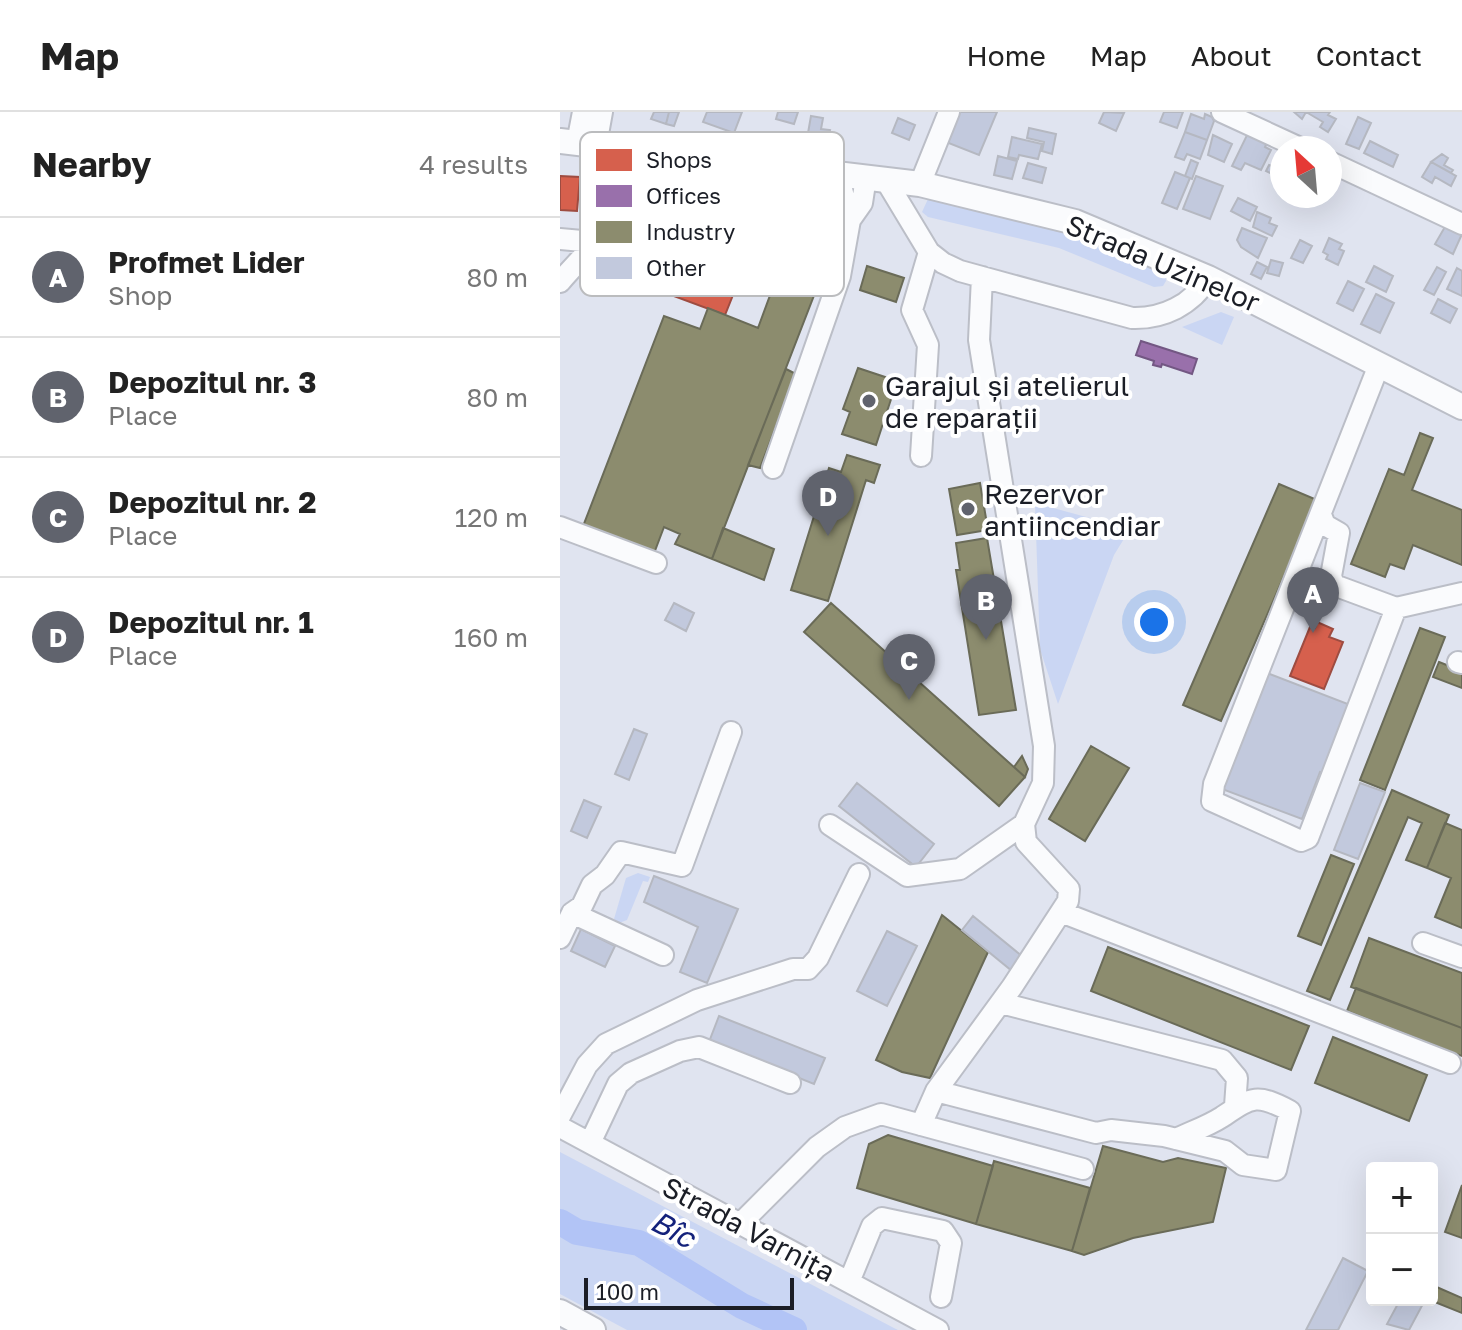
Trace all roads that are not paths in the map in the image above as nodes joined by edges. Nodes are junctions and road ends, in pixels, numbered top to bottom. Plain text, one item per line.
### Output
1 (583, 112) edge
2 (602, 112) edge
3 (949, 112) edge
4 (1222, 112) edge
5 (586, 132) edge
6 (593, 132) edge
7 (1274, 136) edge
8 (1342, 168) edge
9 (844, 175) edge
10 (876, 178) junction
11 (920, 184) junction
12 (844, 197) edge
13 (850, 220) junction
14 (1462, 224) edge
15 (560, 239) edge
16 (580, 241) edge
17 (929, 252) junction
18 (844, 254) edge
19 (580, 255) edge
20 (564, 272) edge
21 (982, 277) junction
22 (1208, 278) junction
23 (833, 296) edge
24 (1379, 365) junction
25 (1462, 407) edge
26 (921, 456) dead end
27 (773, 468) dead end
28 (1321, 515) junction
29 (560, 527) edge
30 (656, 563) dead end
31 (1462, 593) edge
32 (1396, 608) junction
33 (731, 732) dead end
34 (1024, 824) junction
35 (830, 825) dead end
36 (859, 874) dead end
37 (1061, 912) junction
38 (572, 913) junction
39 (560, 938) edge
40 (1423, 943) dead end
41 (663, 955) dead end
42 (1462, 957) edge
43 (1001, 1003) junction
44 (1450, 1063) dead end
45 (790, 1083) dead end
46 (936, 1091) junction
47 (1235, 1106) junction
48 (560, 1116) edge
49 (921, 1125) junction
50 (560, 1127) edge
51 (1176, 1139) junction
52 (590, 1143) junction
53 (1083, 1169) dead end
54 (740, 1224) junction
55 (849, 1282) junction
56 (941, 1297) dead end
57 (560, 1312) edge
58 (593, 1330) edge
59 (938, 1330) edge

1 - 5 street
2 - 6 street
3 - 11 street
4 - 7 street
8 - 14 street
9 - 10 main road, Strada Uzinelor
10 - 11 main road, Strada Uzinelor
10 - 13 street
10 - 17 street
11 - 22 main road, Strada Uzinelor
12 - 13 street
13 - 18 street
15 - 16 street
17 - 21 street
17 - 26 street
19 - 20 street
21 - 22 street
21 - 34 street
22 - 24 main road, Strada Uzinelor
23 - 27 street
24 - 25 main road, Strada Uzinelor
24 - 28 street
28 - 32 street
28 - 32 street
29 - 30 street
31 - 32 street
33 - 38 street
34 - 35 street
34 - 37 street
36 - 48 street
37 - 43 street
37 - 44 street
38 - 39 street
38 - 41 street
40 - 42 street
43 - 46 street
43 - 47 street
45 - 52 street
46 - 49 street
46 - 51 street
47 - 51 street
47 - 51 street
49 - 53 street
49 - 54 street
50 - 52 street, Strada Varnița
52 - 54 street, Strada Varnița
54 - 55 street, Strada Varnița
55 - 56 street
55 - 59 street, Strada Varnița
57 - 58 main road

